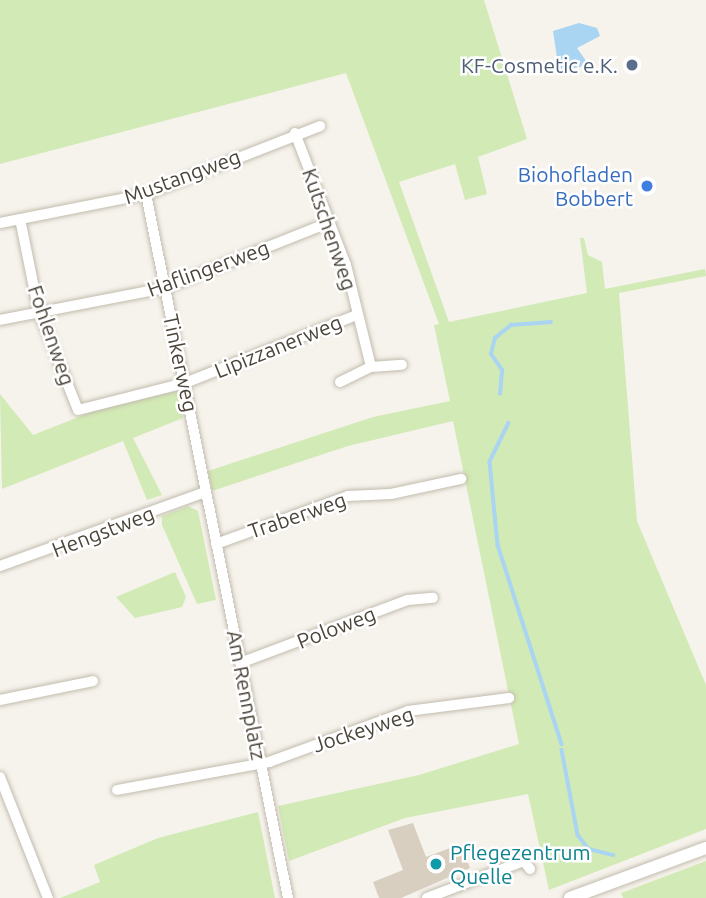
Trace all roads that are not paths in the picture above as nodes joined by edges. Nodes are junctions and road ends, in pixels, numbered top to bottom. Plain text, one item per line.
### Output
1 (320, 126) dead end
2 (295, 133) junction
3 (146, 194) junction
4 (20, 219) junction
5 (330, 222) junction
6 (0, 223) edge
7 (165, 288) junction
8 (39, 312) junction
9 (358, 315) junction
10 (0, 320) edge
11 (402, 365) dead end
12 (371, 367) junction
13 (340, 382) dead end
14 (185, 383) junction
15 (78, 410) joint
16 (461, 479) dead end
17 (206, 492) junction
18 (216, 544) junction
19 (0, 566) edge
20 (433, 598) dead end
21 (240, 663) junction
22 (93, 681) dead end
23 (509, 698) dead end
24 (0, 699) edge
25 (260, 762) junction
26 (0, 777) edge
27 (117, 790) dead end
28 (706, 848) edge
29 (530, 869) dead end
30 (48, 898) edge
31 (288, 898) edge
32 (427, 898) edge
33 (570, 898) edge

1 - 2 street, Mustangweg
2 - 3 street, Mustangweg
2 - 5 street, Kutschenweg
3 - 4 street, Mustangweg
3 - 7 street, Tinkerweg
4 - 6 street, Mustangweg
4 - 8 street, Fohlenweg
5 - 7 street, Haflingerweg
5 - 9 street, Kutschenweg
7 - 8 street, Haflingerweg
7 - 14 street, Tinkerweg
8 - 10 street, Haflingerweg
8 - 15 street, Fohlenweg
9 - 12 street, Kutschenweg
9 - 14 street, Lipizzanerweg
11 - 12 street
12 - 13 street
14 - 15 street, Lipizzanerweg
14 - 17 street, Tinkerweg
16 - 18 street, Traberweg
17 - 18 street, Am Rennplatz
17 - 19 street, Hengstweg
18 - 21 street, Am Rennplatz
20 - 21 street, Poloweg
21 - 25 street, Am Rennplatz
22 - 24 street
23 - 25 street, Jockeyweg
25 - 27 street, Jockeyweg
25 - 31 street, Am Rennplatz
26 - 30 street
28 - 33 street
29 - 32 street

